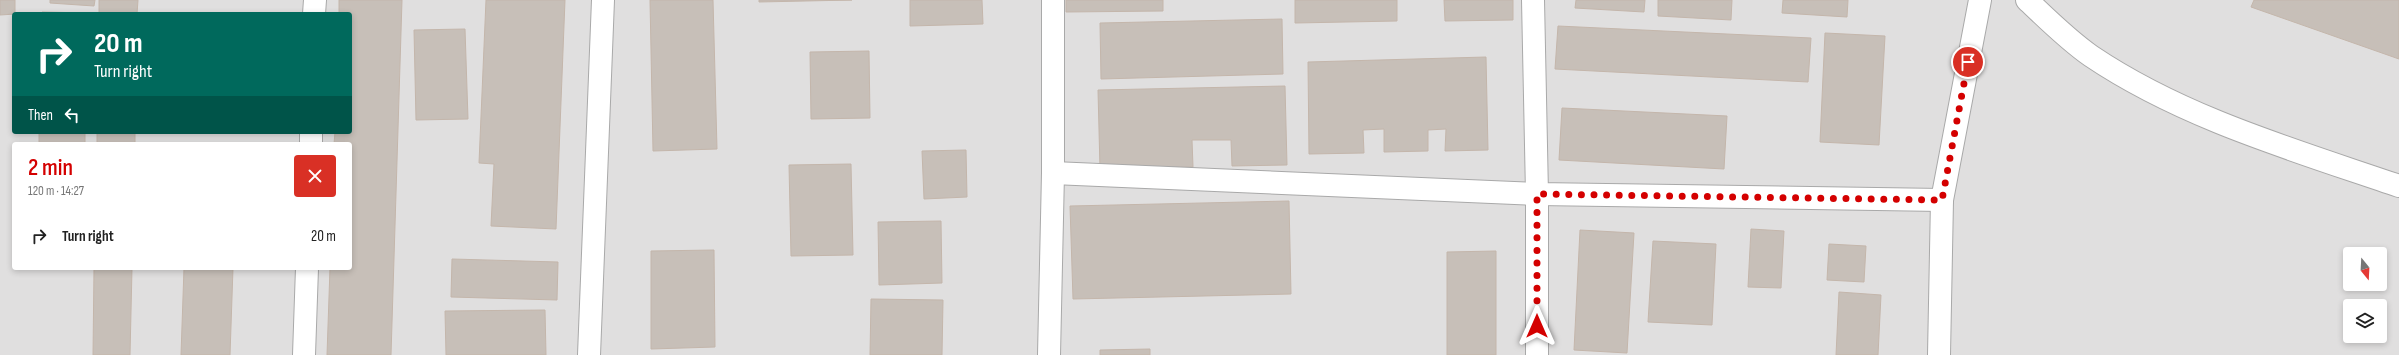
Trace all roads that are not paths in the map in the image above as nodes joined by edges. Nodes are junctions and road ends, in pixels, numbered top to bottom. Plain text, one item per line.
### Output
1 (315, 0) edge
2 (603, 0) edge
3 (1053, 0) edge
4 (1533, 0) edge
5 (1980, 0) edge
6 (2027, 0) edge
7 (314, 12) edge
8 (1053, 174) junction
9 (2399, 186) edge
10 (1537, 194) junction
11 (1942, 200) junction
12 (307, 270) edge
13 (304, 355) edge
14 (589, 355) edge
15 (1049, 355) edge
16 (1537, 355) edge
17 (1939, 355) edge

1 - 7 street
2 - 14 street
3 - 8 street
4 - 10 street
5 - 11 street
6 - 9 street
8 - 10 street
8 - 15 street
10 - 11 street
10 - 16 street
11 - 17 street
12 - 13 street

